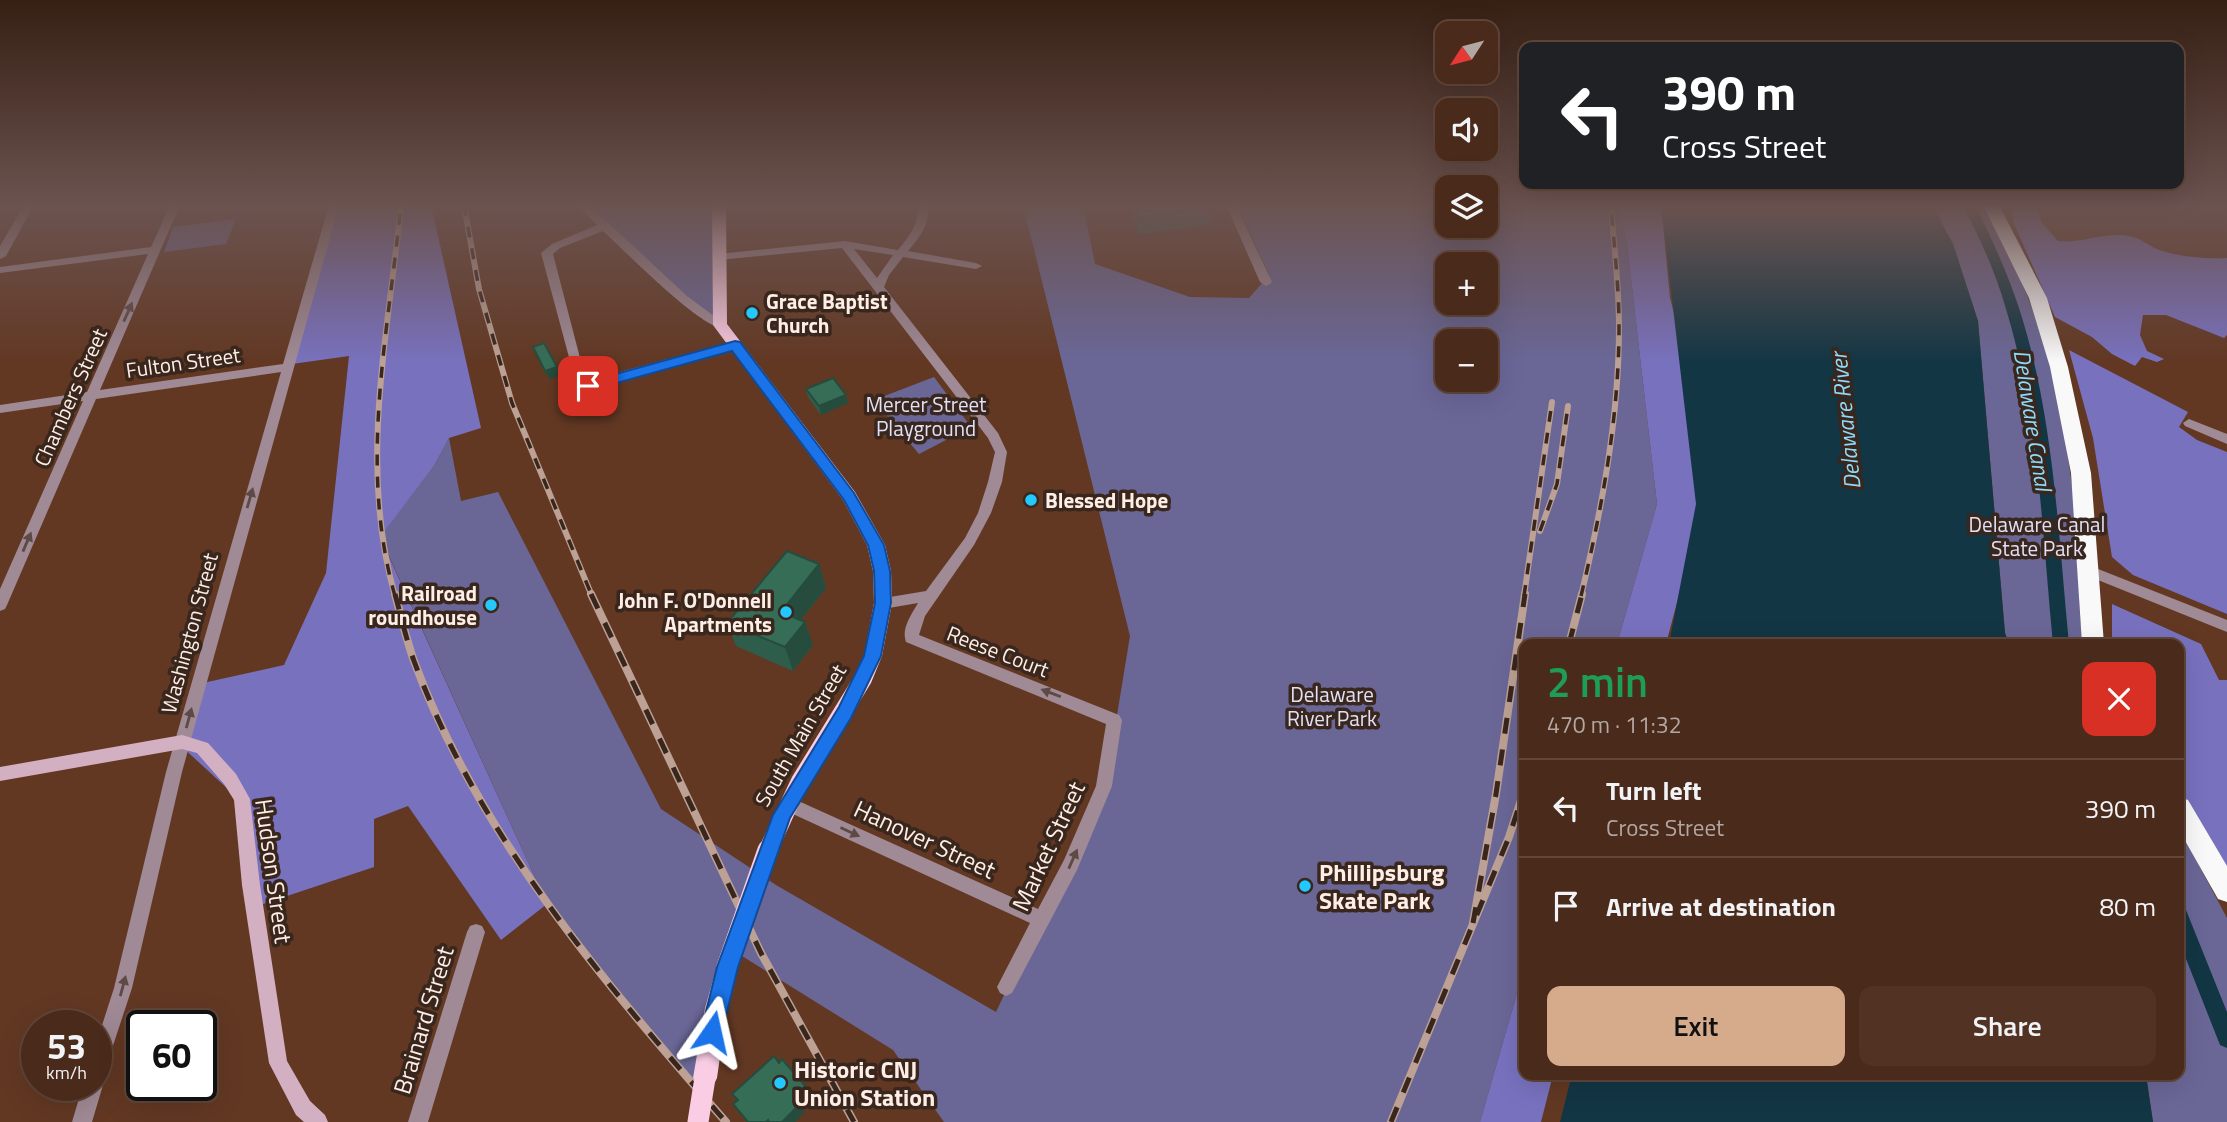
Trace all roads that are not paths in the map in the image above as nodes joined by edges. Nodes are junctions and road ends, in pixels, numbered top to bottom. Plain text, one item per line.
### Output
1 (99, 257) edge
2 (153, 257) edge
3 (319, 257) edge
4 (549, 257) edge
5 (639, 257) edge
6 (718, 257) edge
7 (856, 257) edge
8 (897, 257) edge
9 (926, 257) edge
10 (1255, 257) edge
11 (2017, 257) edge
12 (976, 266) dead end
13 (0, 270) edge
14 (1266, 282) dead end
15 (879, 286) junction
16 (720, 325) junction
17 (735, 345) junction
18 (289, 367) junction
19 (91, 395) junction
20 (0, 409) edge
21 (2189, 423) dead end
22 (2227, 439) edge
23 (2088, 570) junction
24 (930, 596) junction
25 (883, 603) junction
26 (0, 605) edge
27 (2227, 626) edge
28 (2093, 639) edge
29 (1114, 720) joint
30 (182, 742) junction
31 (0, 774) edge
32 (788, 804) junction
33 (2184, 817) edge
34 (2227, 890) edge
35 (1042, 920) junction
36 (476, 932) dead end
37 (1006, 987) dead end
38 (112, 1023) edge
39 (88, 1101) edge
40 (82, 1122) edge
41 (317, 1122) edge
42 (418, 1122) edge
43 (698, 1122) edge

1 - 13 street
19 -> 2 street, Chambers Street
3 - 18 street, Washington Street
4 - 17 street
5 - 16 street
6 - 16 main road
7 - 15 street
8 - 15 street
9 - 12 street
10 - 14 street
11 - 23 highway
15 - 24 street
16 - 17 main road, South Main Street
17 - 25 main road, South Main Street
18 - 19 street, Fulton Street
30 -> 18 street, Washington Street
19 - 20 street, Fulton Street
26 -> 19 street, Chambers Street
21 - 22 street
23 - 27 street
23 - 28 highway
24 - 25 street
29 -> 24 street, Reese Court
25 - 32 main road, South Main Street
35 -> 29 street, Market Street
30 - 31 street
38 -> 30 street, Washington Street
30 - 41 street, Hudson Street
32 -> 35 street, Hanover Street
32 - 43 main road, South Main Street, bridge
33 - 34 highway
35 - 37 street, Market Street
36 - 42 street, Brainard Street
39 - 40 street

